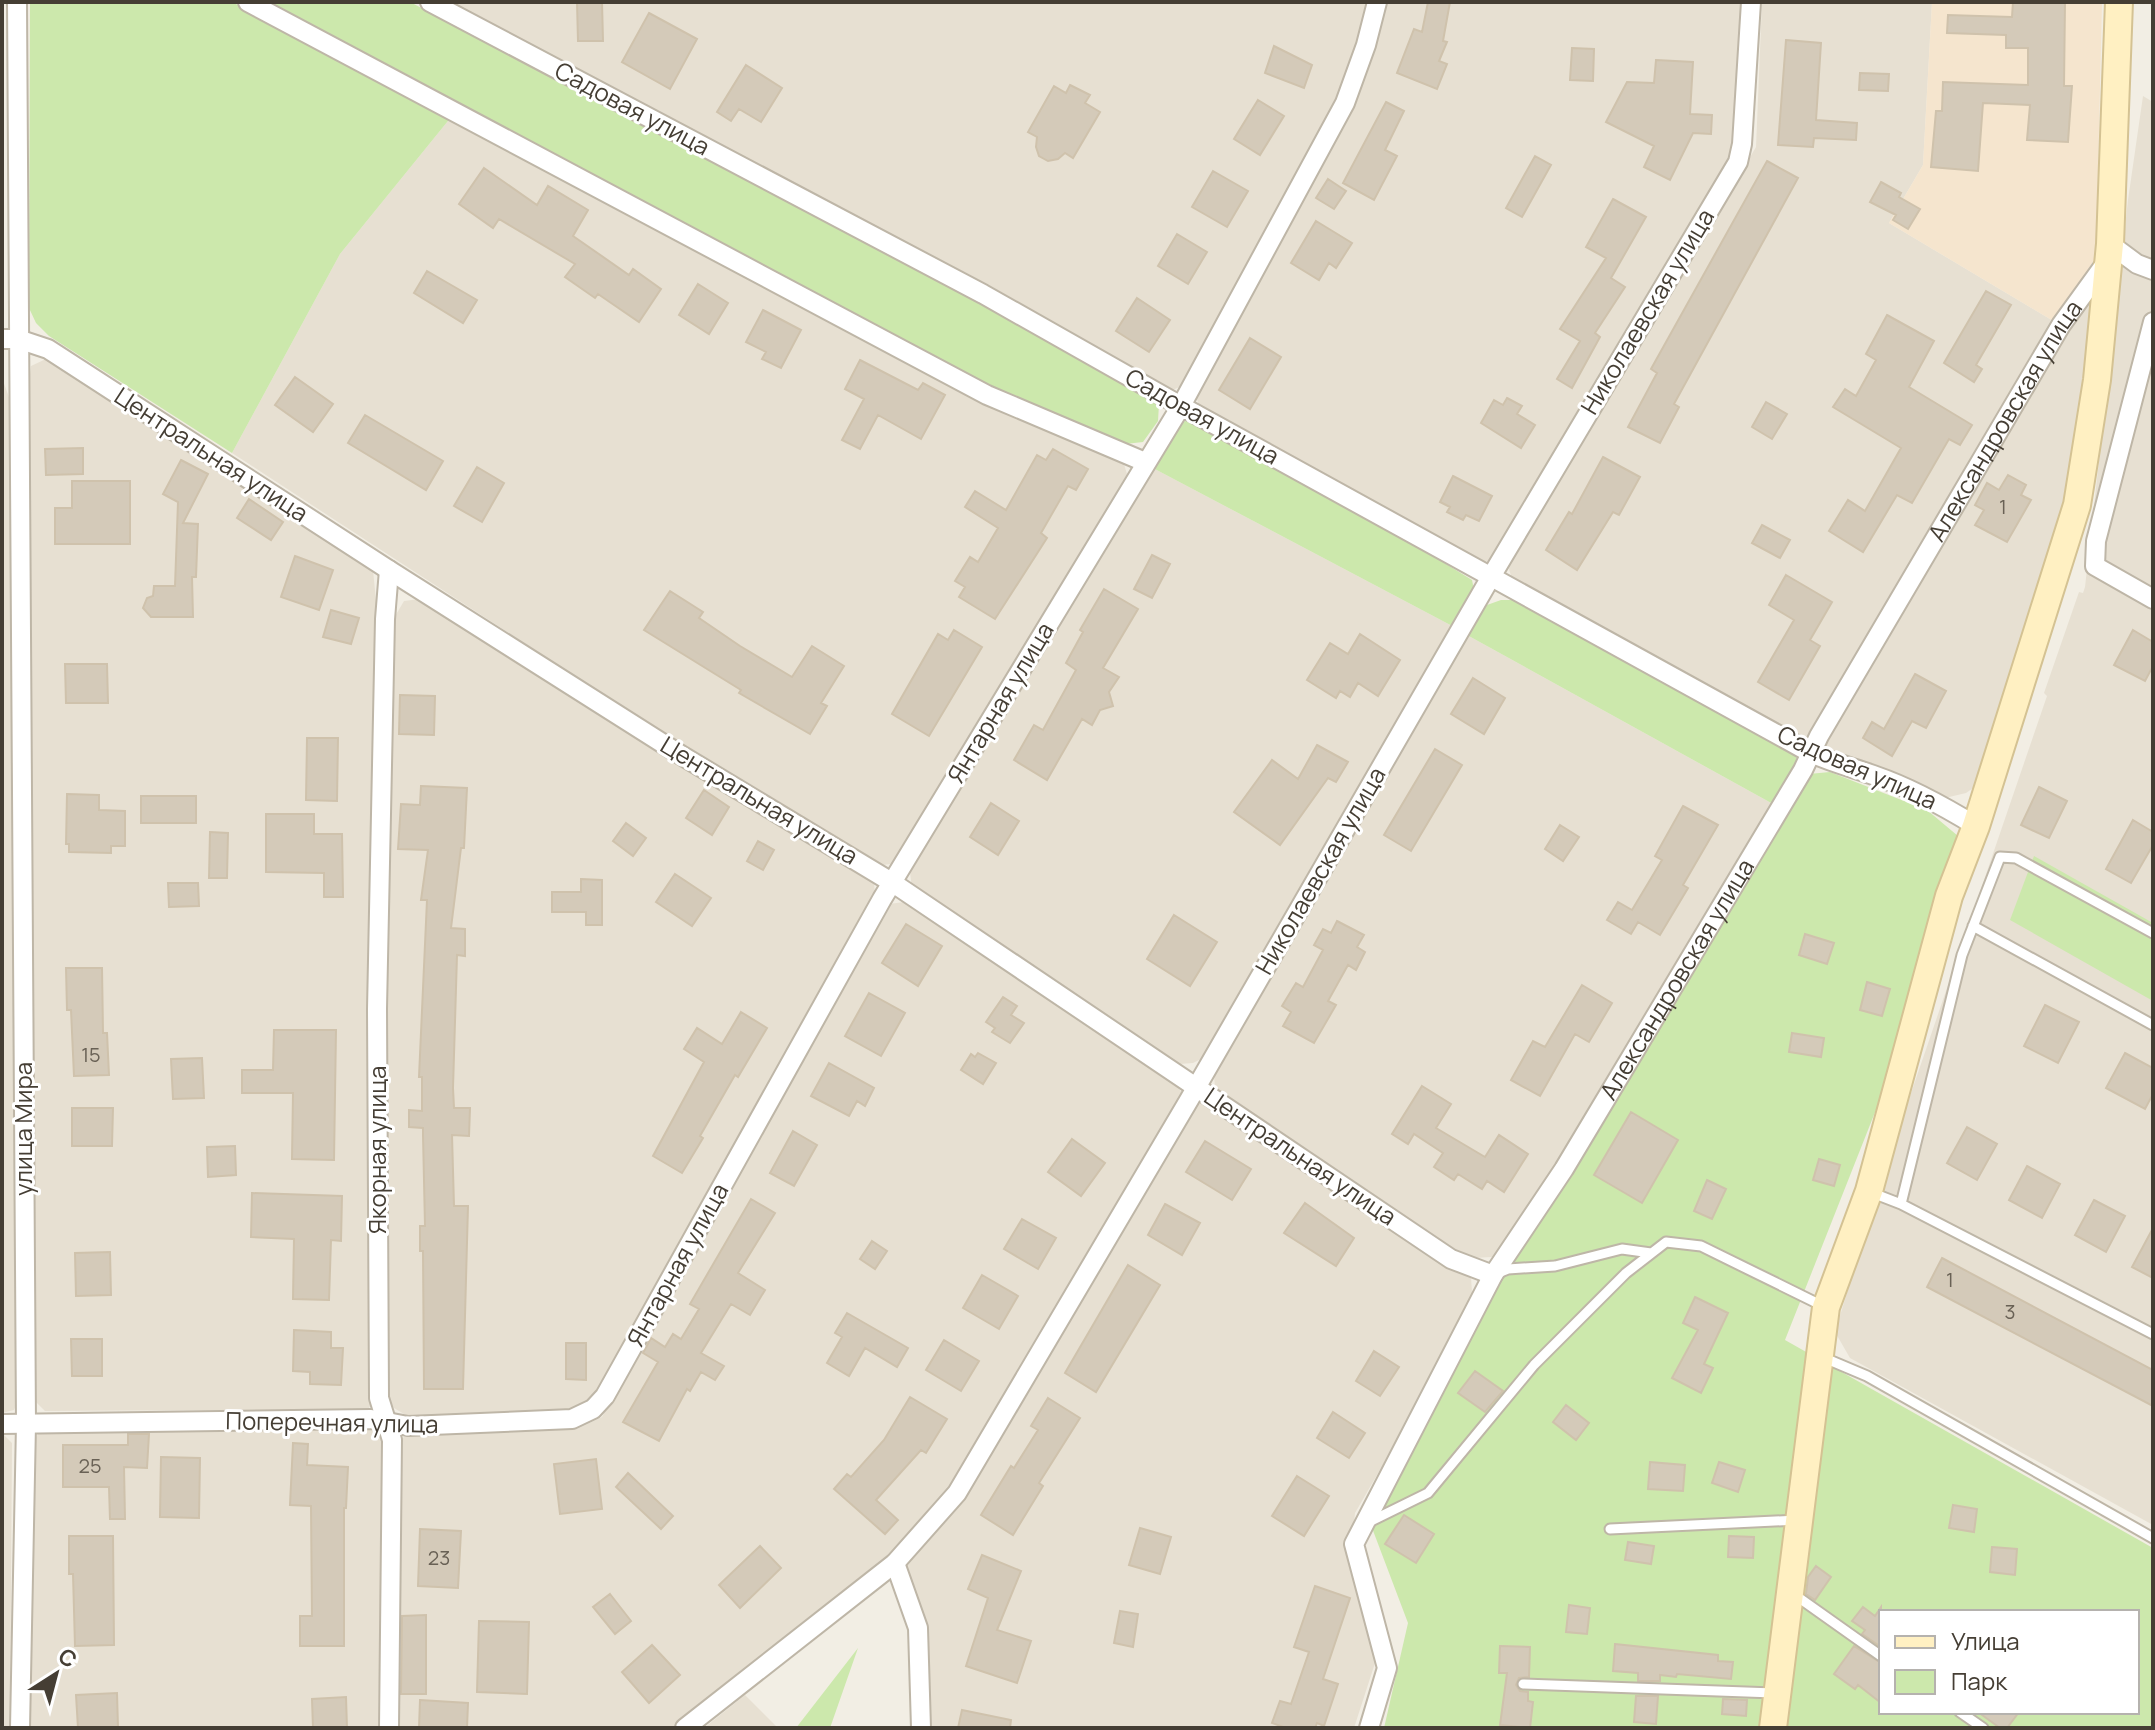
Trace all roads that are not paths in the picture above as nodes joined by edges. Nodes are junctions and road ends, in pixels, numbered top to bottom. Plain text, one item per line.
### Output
1 (17, 2) edge
2 (248, 2) edge
3 (430, 2) edge
4 (1377, 2) edge
5 (1751, 2) edge
6 (2119, 2) edge
7 (2110, 252) junction
8 (2153, 270) edge
9 (2153, 322) edge
10 (10, 339) edge
11 (1181, 406) junction
12 (1145, 462) junction
13 (389, 570) junction
14 (1492, 575) junction
15 (2153, 599) edge
16 (1811, 753) junction
17 (1976, 826) junction
18 (893, 883) junction
19 (1973, 926) junction
20 (2153, 933) edge
21 (2153, 1025) edge
22 (1196, 1086) junction
23 (1869, 1191) junction
24 (1901, 1204) junction
25 (1651, 1253) junction
26 (1493, 1275) junction
27 (1826, 1307) junction
28 (2151, 1329) edge
29 (1819, 1356) junction
30 (605, 1396) joint
31 (386, 1421) junction
32 (2, 1424) edge
33 (26, 1424) junction
34 (1798, 1520) junction
35 (1610, 1529) dead end
36 (2153, 1538) edge
37 (1358, 1559) junction
38 (895, 1563) junction
39 (1789, 1591) junction
40 (1879, 1655) edge
41 (1523, 1684) dead end
42 (1777, 1693) junction
43 (1963, 1714) edge
44 (20, 1728) edge
45 (389, 1728) edge
46 (685, 1728) edge
47 (921, 1728) edge
48 (1369, 1728) edge
49 (1773, 1728) edge
50 (1983, 1728) edge

1 - 10 street, улица Мира
2 - 12 street
3 - 11 street, Садовая улица
4 - 11 street, Янтарная улица
5 - 14 street, Николаевская улица
6 - 7 street, Александровская улица
7 - 8 street
7 - 16 street, Александровская улица
7 - 17 street, Александровская улица
9 - 15 street
10 - 13 street, Центральная улица
10 - 33 street, улица Мира
11 - 12 street, Янтарная улица
11 - 14 street, Садовая улица
12 - 18 street, Янтарная улица
13 - 18 street, Центральная улица
13 - 31 street, Якорная улица
14 - 16 street, Садовая улица
14 - 22 street, Николаевская улица
16 - 17 street, Садовая улица
16 - 26 street, Александровская улица
17 - 23 street, Александровская улица
18 - 22 street, Центральная улица
18 - 30 street, Янтарная улица
19 - 20 lane
19 - 21 lane
19 - 24 lane
22 - 26 street, Центральная улица
22 - 38 street, Николаевская улица
23 - 24 lane
23 - 27 street, Александровская улица
24 - 28 lane
25 - 26 lane
25 - 27 lane
25 - 37 lane
26 - 37 street, Александровская улица
27 - 29 street, Александровская улица
29 - 34 street, Александровская улица
29 - 36 lane
30 - 31 street, Поперечная улица
31 - 33 street, Поперечная улица
31 - 45 street, Якорная улица
32 - 33 street, Поперечная улица
33 - 44 street, улица Мира
34 - 35 lane
34 - 39 street, Александровская улица
37 - 48 street, Александровская улица
38 - 46 street, Николаевская улица
38 - 47 street
39 - 40 lane
39 - 42 street, Александровская улица
41 - 42 lane
42 - 49 street, Александровская улица
43 - 50 lane

